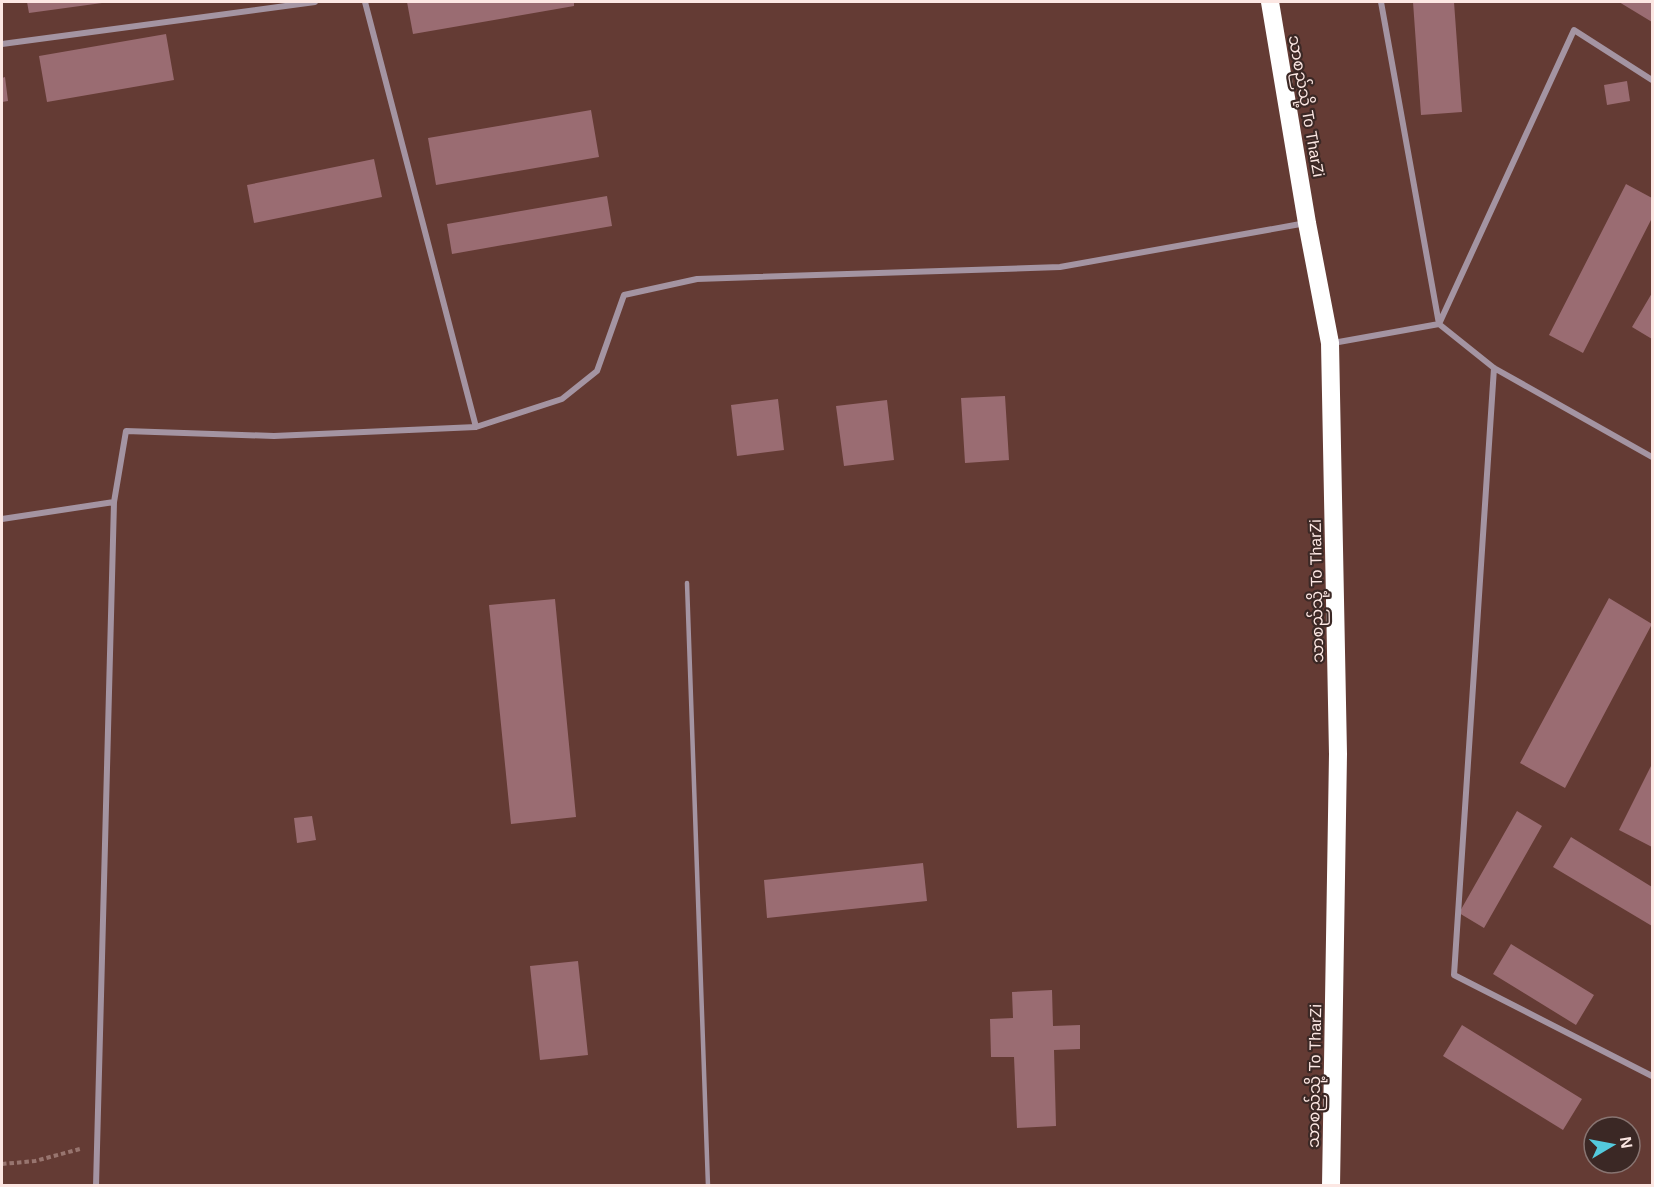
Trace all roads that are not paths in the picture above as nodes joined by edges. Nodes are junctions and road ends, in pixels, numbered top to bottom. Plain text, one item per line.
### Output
1 (315, 2) edge
2 (365, 2) edge
3 (1270, 2) edge
4 (1381, 2) edge
5 (2, 44) edge
6 (1653, 80) edge
7 (1307, 223) junction
8 (1439, 324) junction
9 (1330, 343) junction
10 (1494, 368) junction
11 (476, 427) junction
12 (1653, 457) edge
13 (114, 502) junction
14 (2, 519) edge
15 (687, 583) dead end
16 (1653, 1076) edge
17 (96, 1185) edge
18 (708, 1185) edge
19 (1331, 1185) edge

1 - 5 street
2 - 11 street
3 - 7 highway, သာစည်သို့ To TharZi
4 - 8 street
6 - 8 street
7 - 9 highway, သာစည်သို့ To TharZi
7 - 11 street
8 - 9 street
8 - 10 street
9 - 19 highway, သာစည်သို့ To TharZi
10 - 12 street
10 - 16 street
11 - 13 street
13 - 14 street
13 - 17 street
15 - 18 lane

